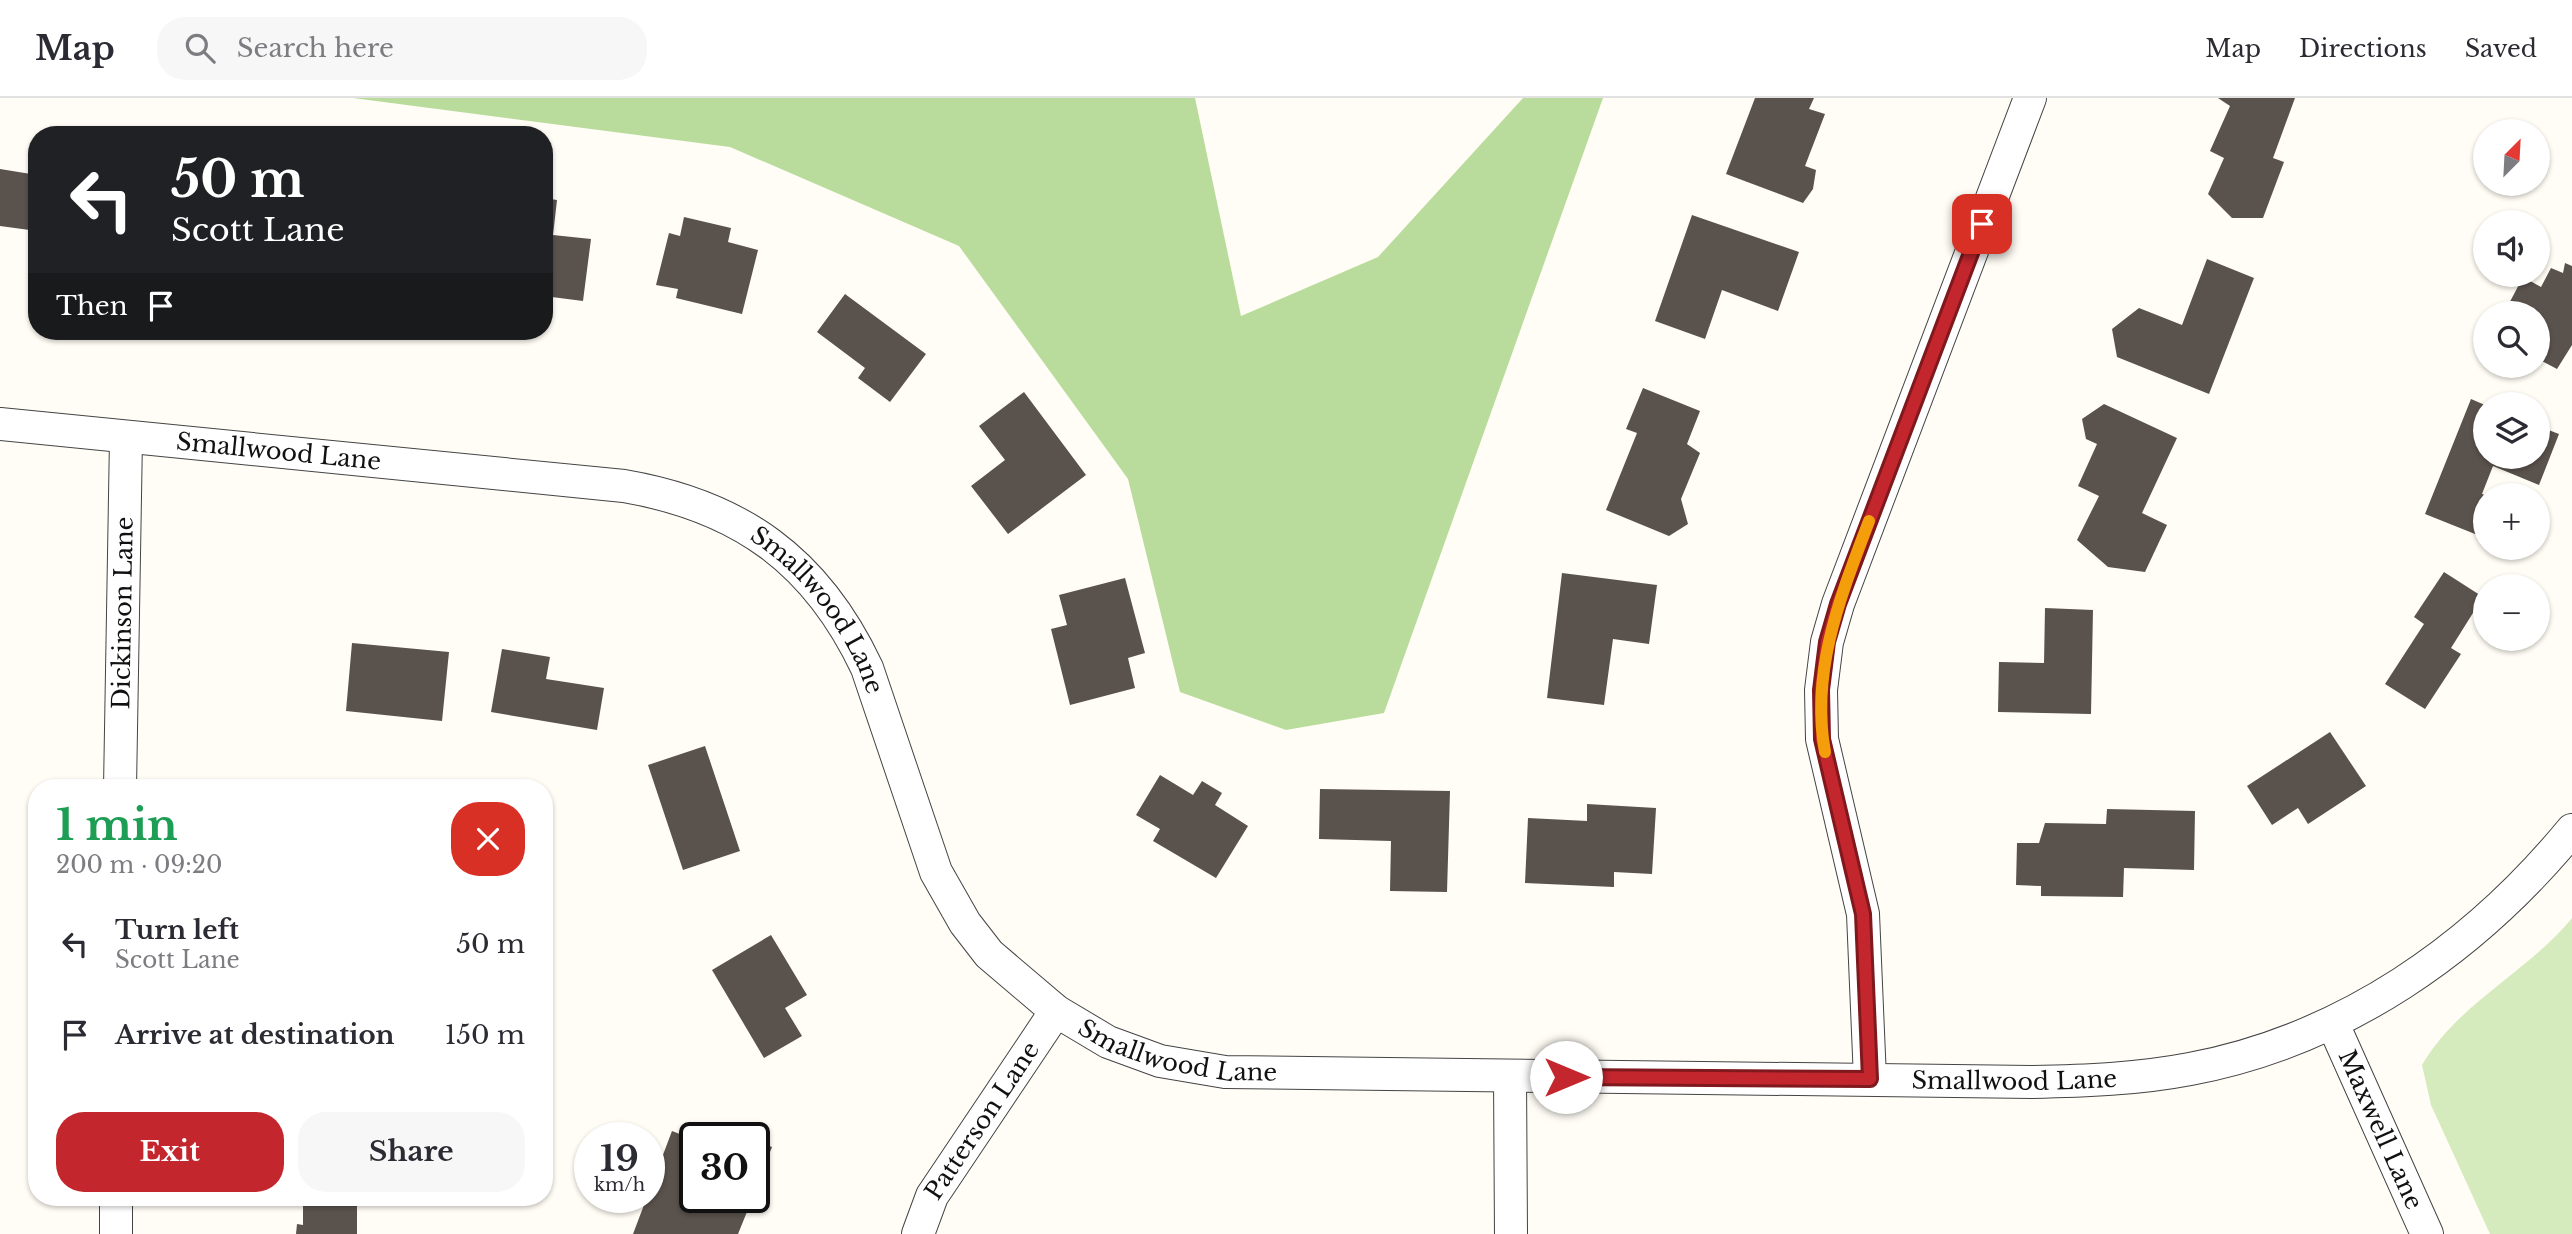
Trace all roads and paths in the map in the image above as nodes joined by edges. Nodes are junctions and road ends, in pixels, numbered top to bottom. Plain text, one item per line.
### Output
1 (2030, 98) edge
2 (0, 424) edge
3 (126, 438) junction
4 (120, 779) edge
5 (2572, 830) edge
6 (1055, 1010) junction
7 (2333, 1024) junction
8 (1510, 1077) junction
9 (1870, 1079) junction
10 (116, 1206) edge
11 (116, 1234) edge
12 (918, 1234) edge
13 (1511, 1234) edge
14 (2427, 1234) edge

1 - 9 street
2 - 3 street, Smallwood Lane
3 - 4 street, Dickinson Lane
3 - 6 street, Smallwood Lane
5 - 7 street, Smallwood Lane
6 - 8 street, Smallwood Lane
6 - 12 street, Patterson Lane
7 - 9 street, Smallwood Lane
7 - 14 street, Maxwell Lane
8 - 9 street, Smallwood Lane
8 - 13 street
10 - 11 street

